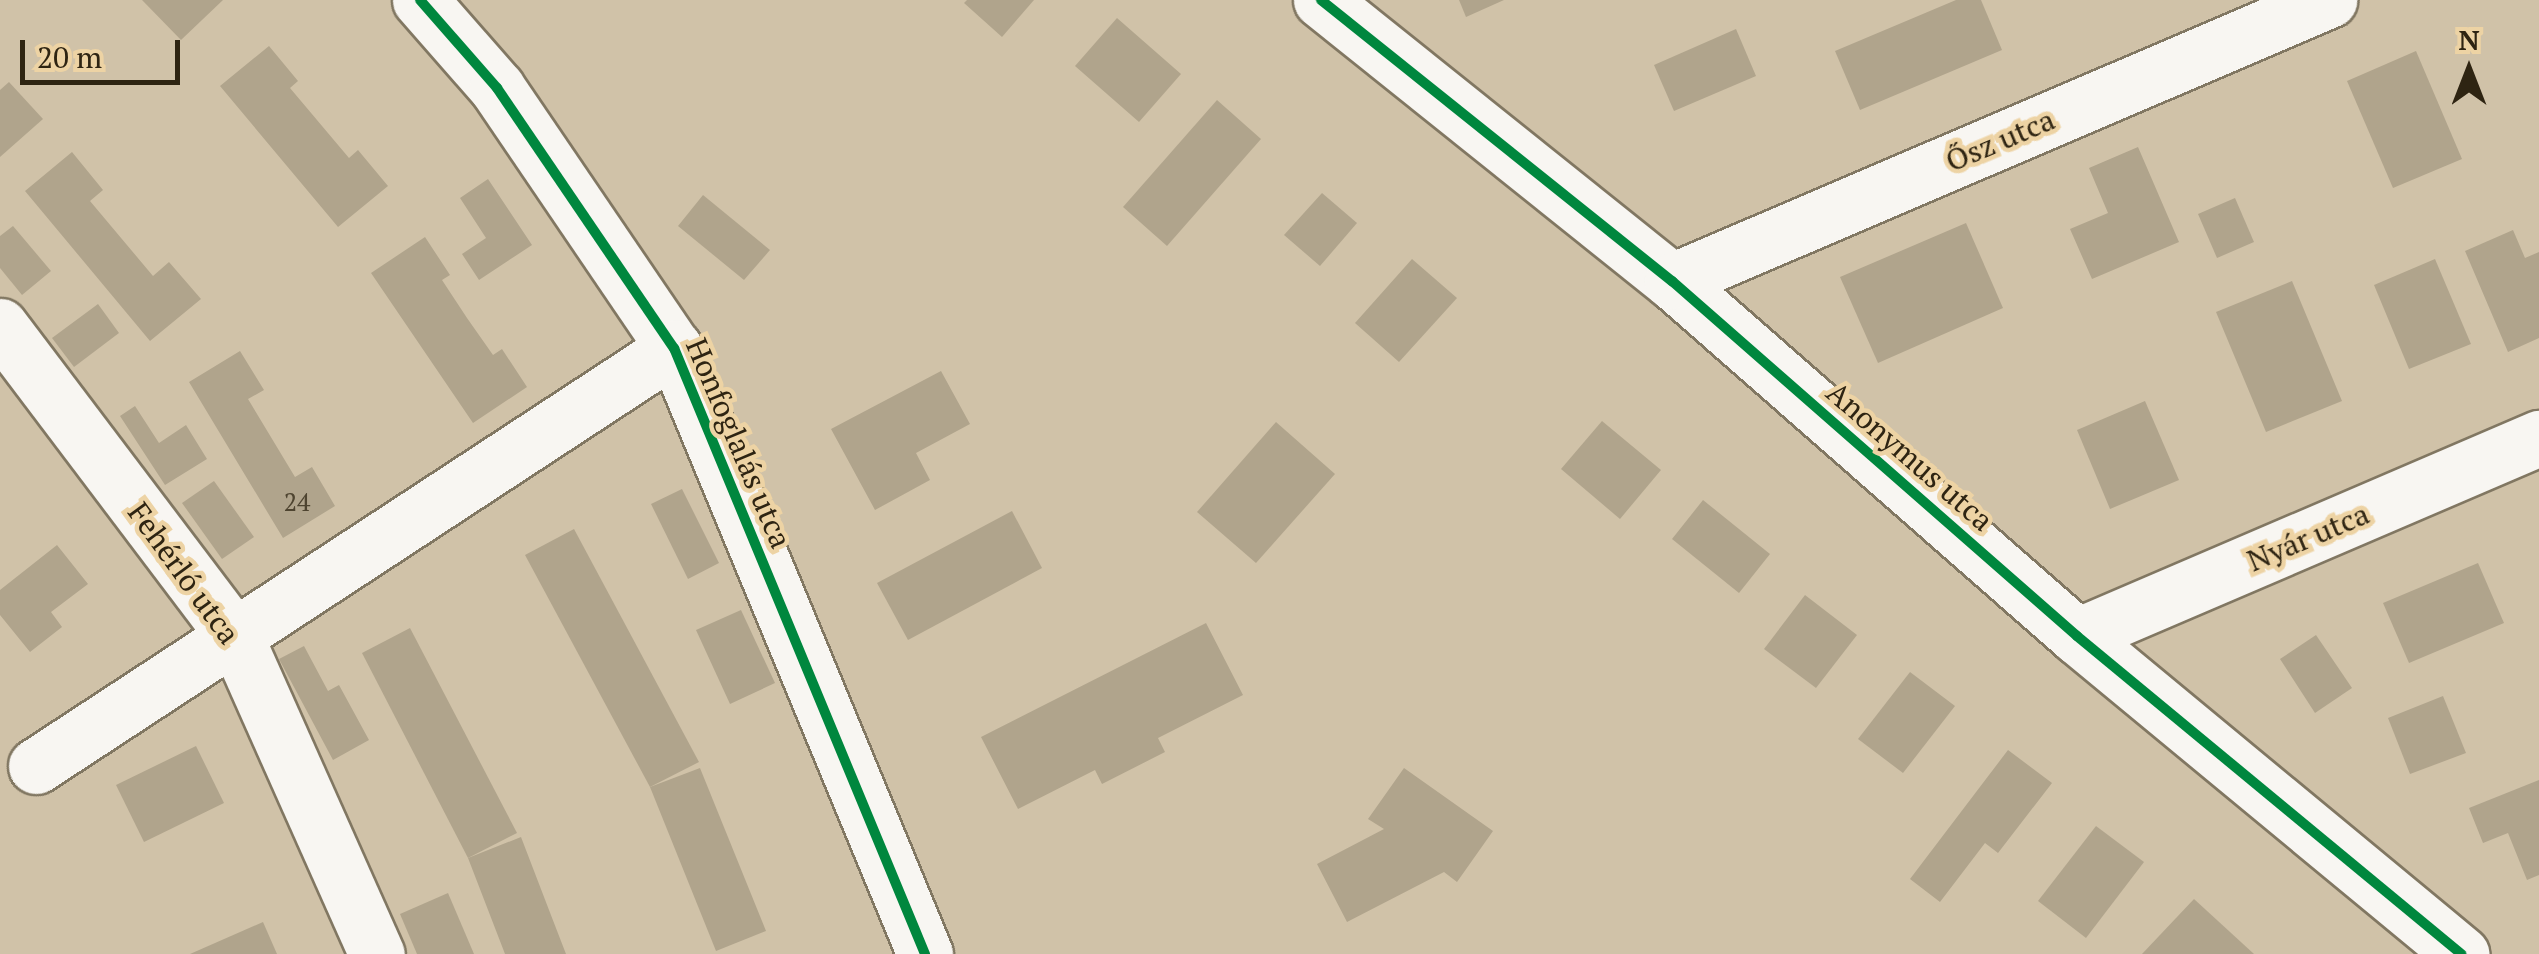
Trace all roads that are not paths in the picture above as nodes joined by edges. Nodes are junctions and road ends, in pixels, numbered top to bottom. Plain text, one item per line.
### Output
1 (420, 0) edge
2 (1321, 0) edge
3 (2328, 0) edge
4 (1672, 281) junction
5 (0, 326) edge
6 (674, 348) junction
7 (2539, 438) edge
8 (2077, 636) junction
9 (236, 638) junction
10 (36, 766) dead end
11 (377, 954) edge
12 (925, 954) edge
13 (2462, 954) edge

1 - 6 street, Honfoglalás utca
2 - 4 street, Anonymus utca
3 - 4 street, Ősz utca
4 - 8 street, Anonymus utca
5 - 9 street, Fehérló utca
6 - 9 street
6 - 12 street, Honfoglalás utca
7 - 8 street, Nyár utca
8 - 13 street, Anonymus utca
9 - 10 street
9 - 11 street, Fehérló utca

